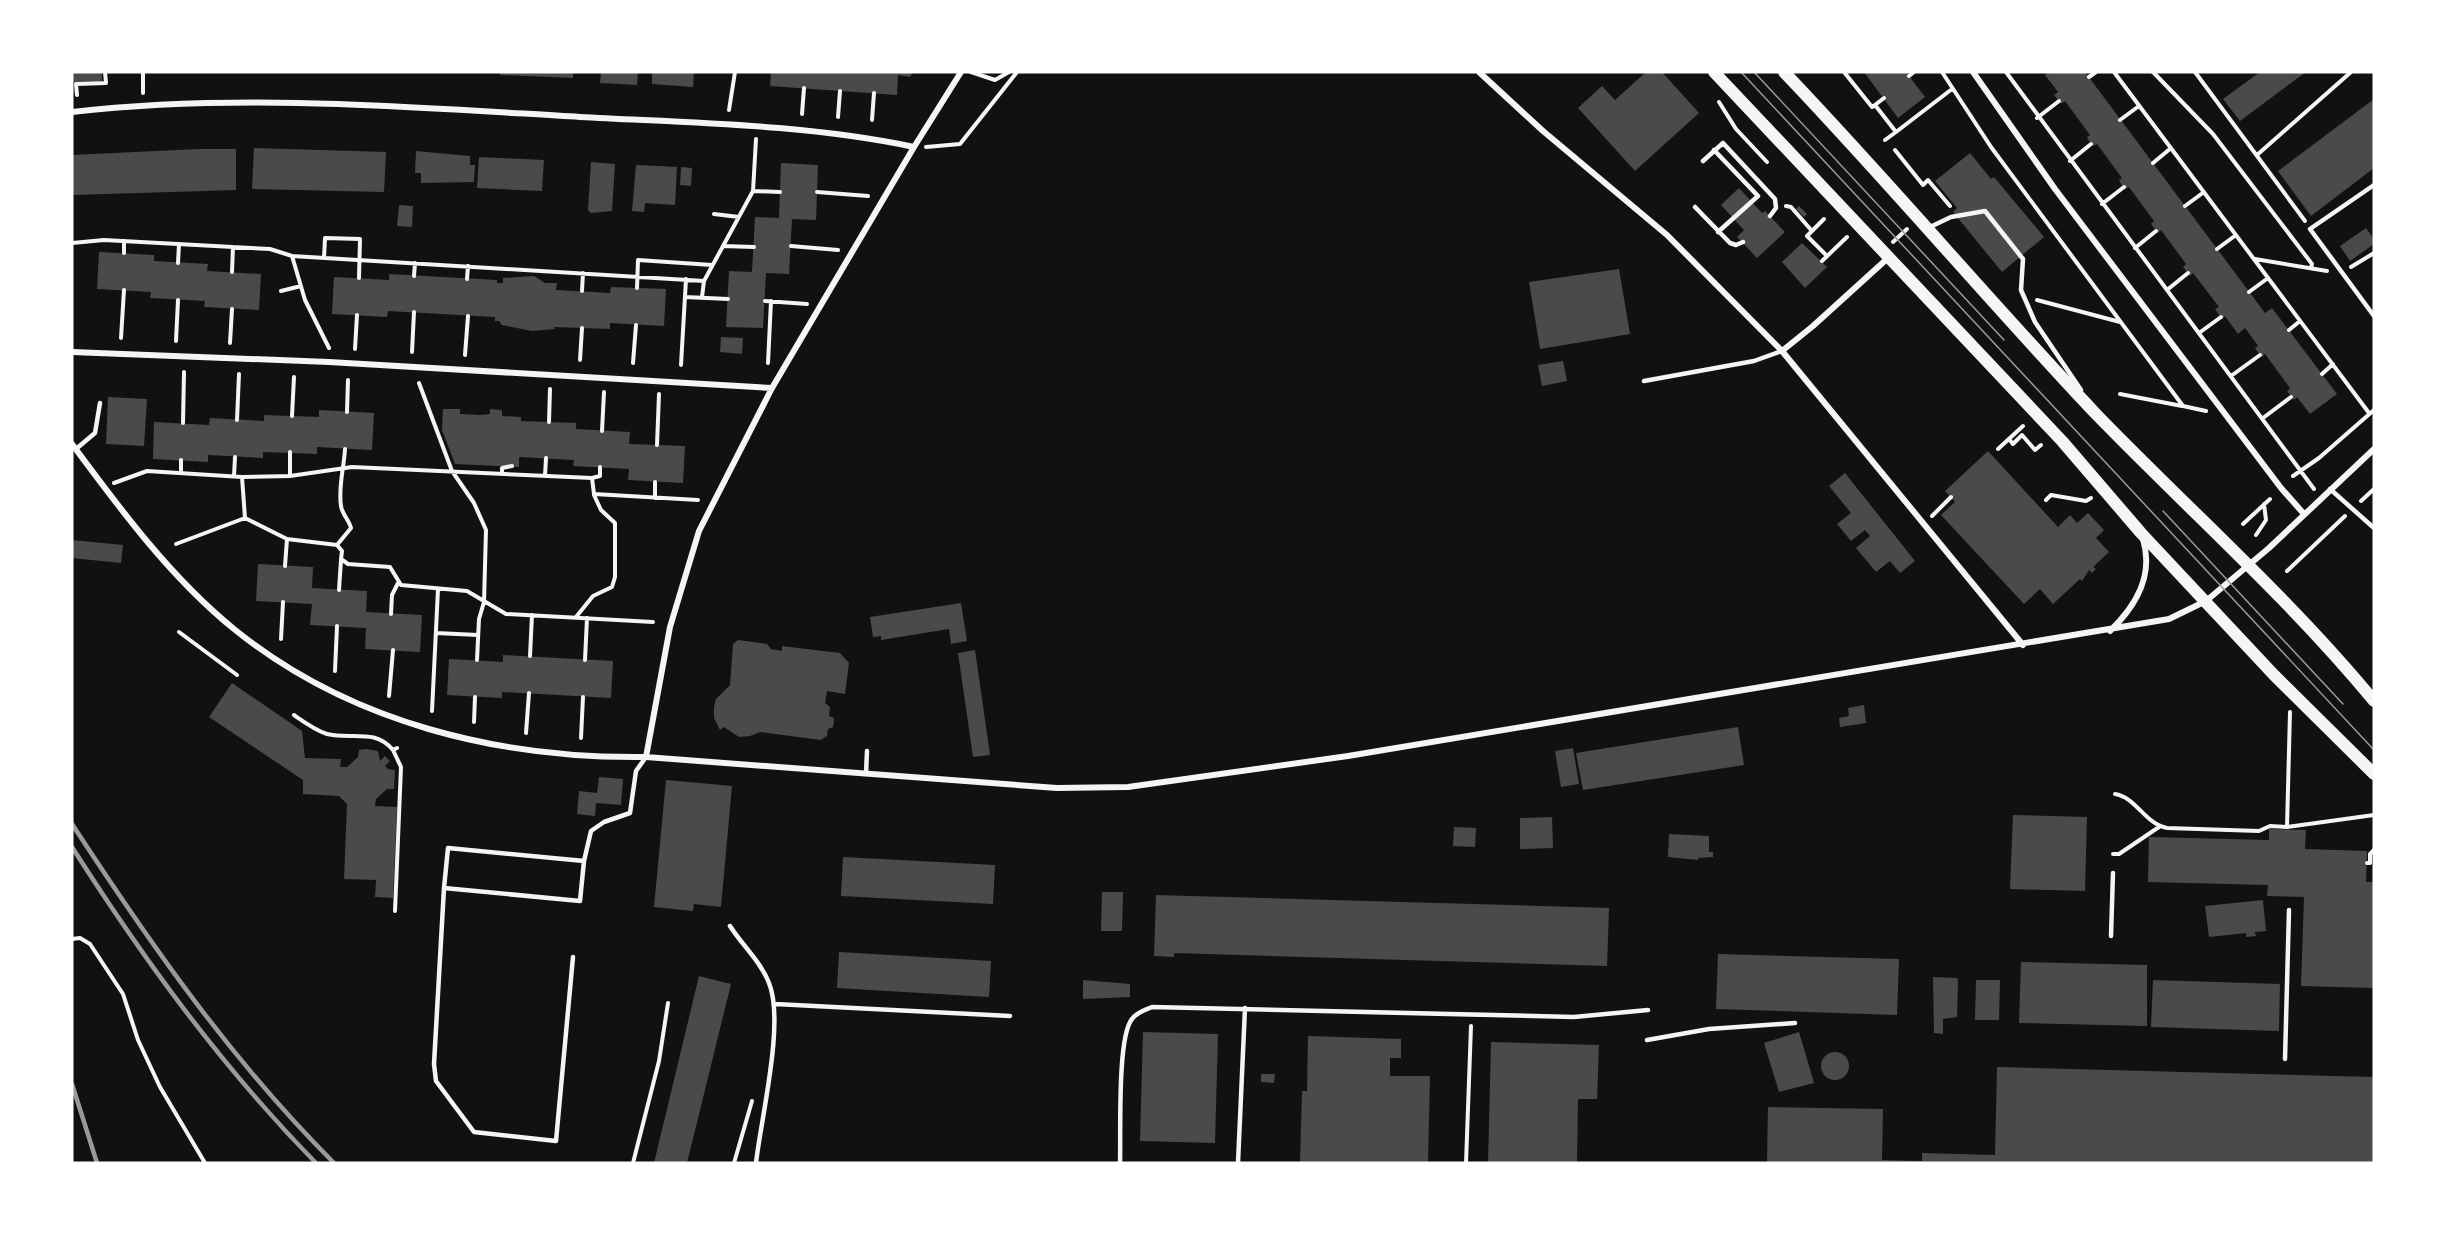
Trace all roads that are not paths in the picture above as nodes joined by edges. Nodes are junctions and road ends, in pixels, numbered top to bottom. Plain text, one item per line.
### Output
1 (961, 72) edge
2 (1479, 72) edge
3 (1714, 72) edge
4 (1784, 72) edge
5 (1973, 72) edge
6 (72, 112) edge
7 (914, 147) junction
8 (1714, 150) junction
9 (1703, 161) dead end
10 (2374, 184) edge
11 (1695, 207) dead end
12 (1770, 216) dead end
13 (1927, 228) junction
14 (1718, 232) junction
15 (1743, 242) dead end
16 (1888, 258) junction
17 (2374, 316) edge
18 (1782, 351) junction
19 (72, 352) edge
20 (1644, 381) dead end
21 (772, 388) junction
22 (100, 403) dead end
23 (2095, 413) junction
24 (74, 447) edge
25 (2374, 449) edge
26 (2330, 489) junction
27 (2304, 514) junction
28 (2374, 528) edge
29 (2141, 533) junction
30 (2247, 565) junction
31 (2206, 601) junction
32 (2110, 631) junction
33 (2023, 645) junction
34 (2374, 701) edge
35 (867, 751) dead end
36 (646, 757) junction
37 (866, 774) junction
38 (2374, 774) edge
39 (584, 861) junction
40 (2113, 873) dead end
41 (444, 888) junction
42 (2289, 910) dead end
43 (730, 926) dead end
44 (2111, 936) dead end
45 (573, 957) dead end
46 (775, 1004) junction
47 (1245, 1008) junction
48 (1648, 1010) dead end
49 (1010, 1016) dead end
50 (1795, 1023) dead end
51 (1647, 1040) dead end
52 (2285, 1059) dead end
53 (756, 1163) edge
54 (1120, 1163) edge
55 (1238, 1163) edge

1 - 7 street
2 - 18 street
3 - 16 main road
4 - 13 main road
5 - 27 street
6 - 7 street
7 - 21 street
8 - 9 lane
8 - 12 lane
8 - 14 lane
10 - 17 lane
11 - 14 lane
13 - 23 main road
13 - 23 lane
14 - 15 lane
16 - 18 street
16 - 29 main road
18 - 20 lane
18 - 33 street
19 - 21 street
21 - 36 street
22 - 24 lane
23 - 30 main road
24 - 36 street
25 - 26 street
26 - 27 street
26 - 28 lane
27 - 30 street
29 - 31 main road
29 - 32 street
30 - 31 street
30 - 34 main road
31 - 32 street
31 - 38 main road
32 - 33 street
33 - 37 street
35 - 37 lane
36 - 37 street
36 - 39 lane
39 - 41 lane
39 - 41 lane
40 - 44 lane
41 - 45 lane
42 - 52 lane
43 - 46 lane
46 - 49 lane
46 - 53 lane
47 - 48 lane
47 - 54 lane
47 - 55 lane
50 - 51 lane

